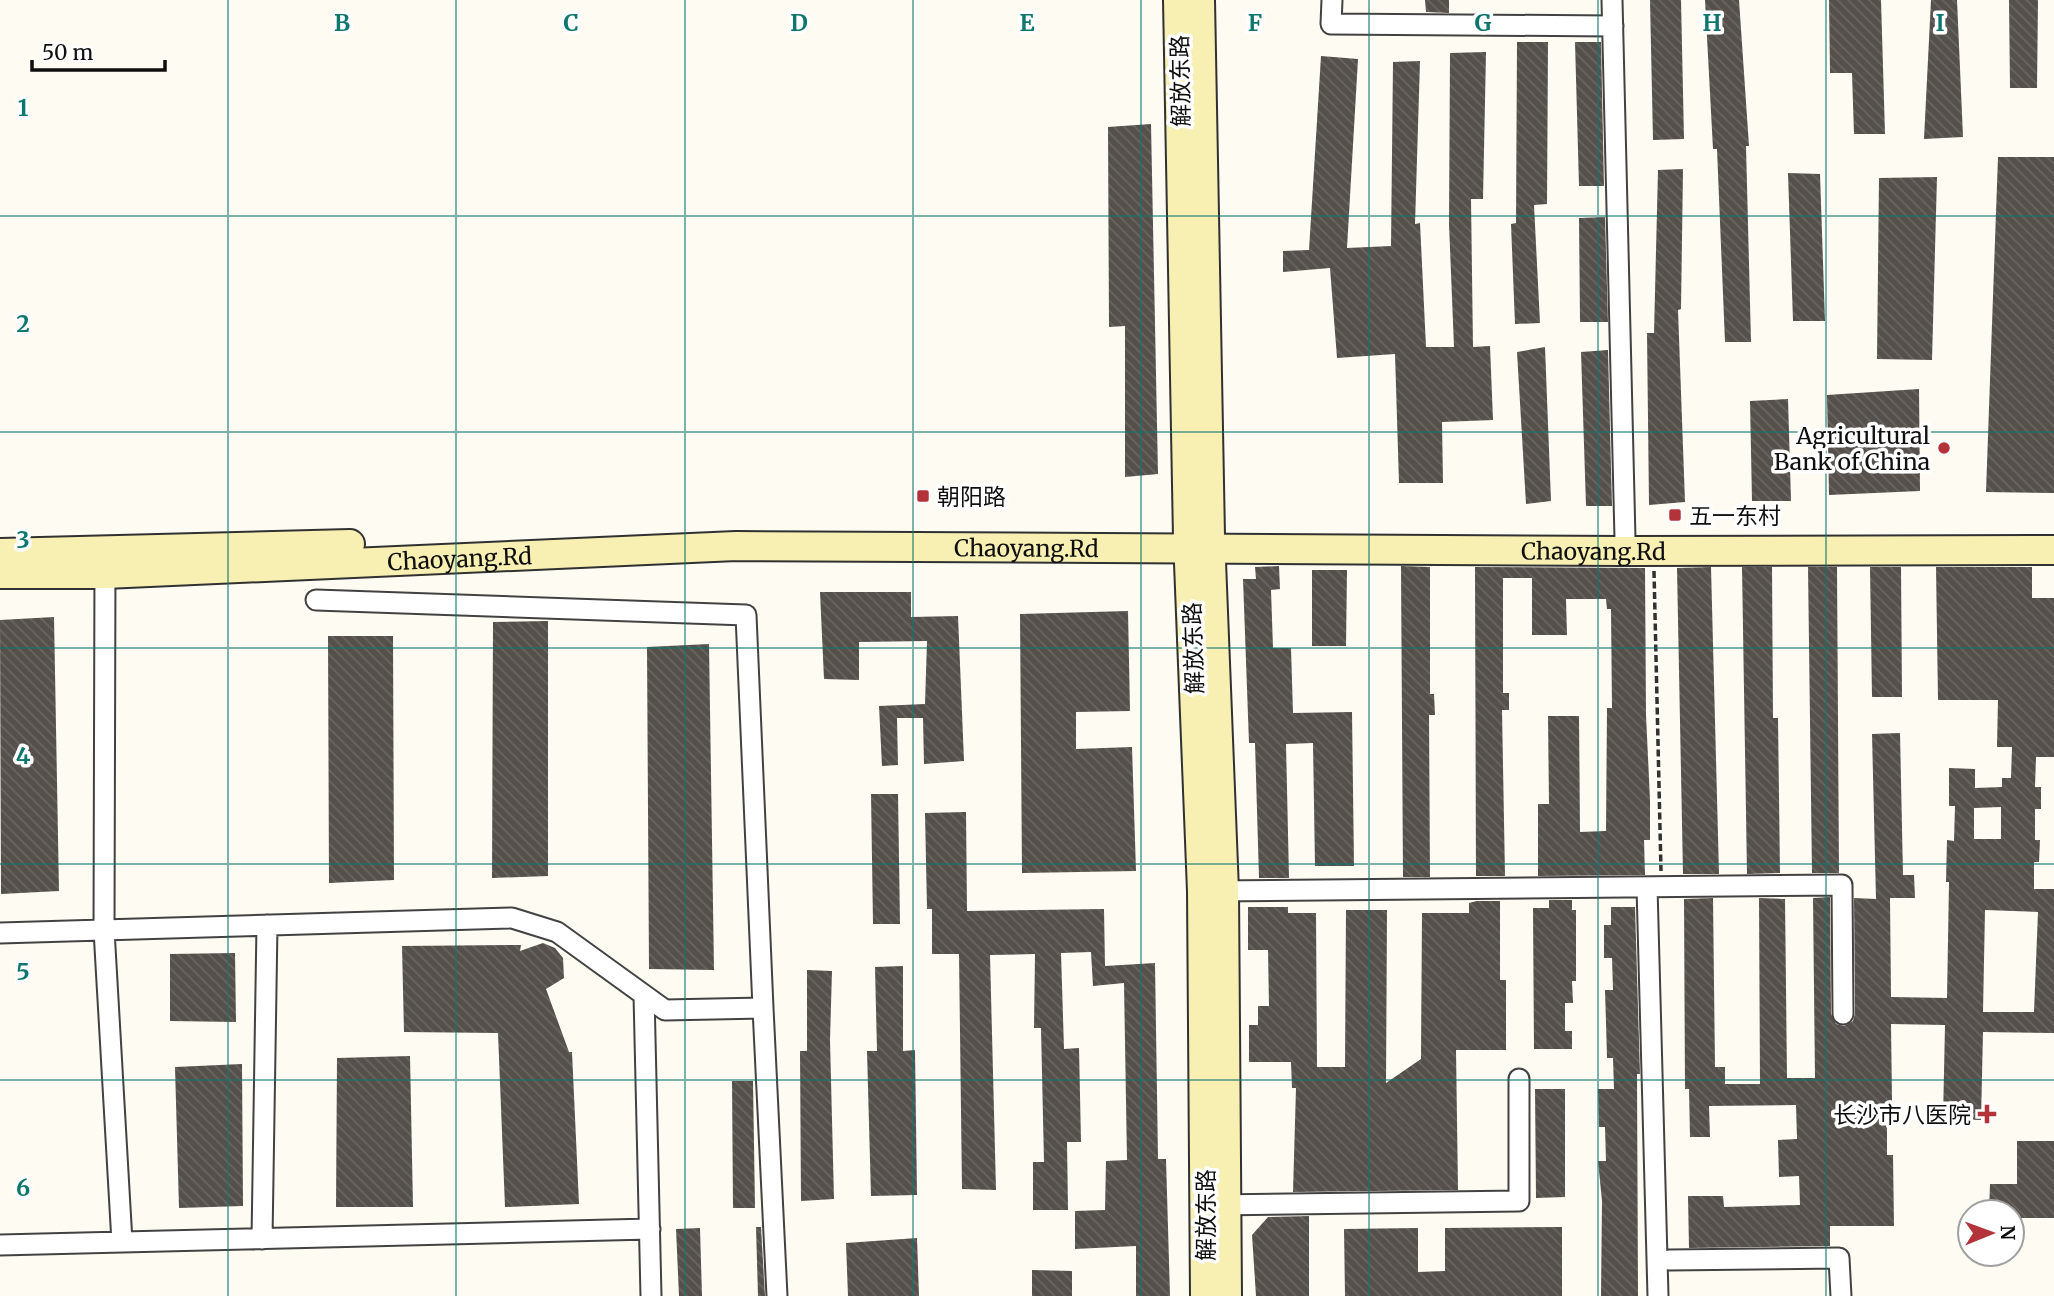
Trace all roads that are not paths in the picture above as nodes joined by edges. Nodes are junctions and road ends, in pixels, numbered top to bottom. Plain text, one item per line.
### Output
1 (1178, 0) edge
2 (1200, 0) edge
3 (1332, 0) edge
4 (1612, 0) edge
5 (1613, 26) junction
6 (2054, 537) edge
7 (1625, 539) junction
8 (1199, 543) junction
9 (2054, 550) edge
10 (0, 553) edge
11 (105, 563) junction
12 (0, 574) edge
13 (316, 600) dead end
14 (1654, 887) junction
15 (1213, 891) junction
16 (267, 925) junction
17 (104, 930) junction
18 (0, 933) edge
19 (644, 995) junction
20 (763, 1008) junction
21 (1843, 1014) dead end
22 (1519, 1079) dead end
23 (1217, 1205) junction
24 (650, 1230) junction
25 (262, 1239) junction
26 (122, 1242) junction
27 (0, 1245) edge
28 (1669, 1260) dead end
29 (652, 1296) edge
30 (777, 1296) edge
31 (1205, 1296) edge
32 (1227, 1296) edge
33 (1658, 1296) edge
34 (1841, 1296) edge

1 - 8 street, 解放东路
2 - 8 street, 解放东路
3 - 5 street
4 - 5 street
5 - 7 street
6 - 7 street, Chaoyang.Rd
7 - 8 street, Chaoyang.Rd
8 - 9 street, Chaoyang.Rd
8 - 11 street, Chaoyang.Rd
8 - 15 street, 解放东路
10 - 11 street, Chaoyang.Rd
11 - 12 street, Chaoyang.Rd
11 - 17 street
13 - 20 street
14 - 15 street
14 - 21 street
14 - 33 street
15 - 23 street, 解放东路
16 - 17 street
16 - 19 street
16 - 25 street
17 - 18 street
17 - 26 street
19 - 20 street
19 - 24 street
20 - 30 street
22 - 23 street
23 - 31 street, 解放东路
23 - 32 street, 解放东路
24 - 25 street
24 - 29 street
25 - 26 street
26 - 27 street
28 - 34 street

